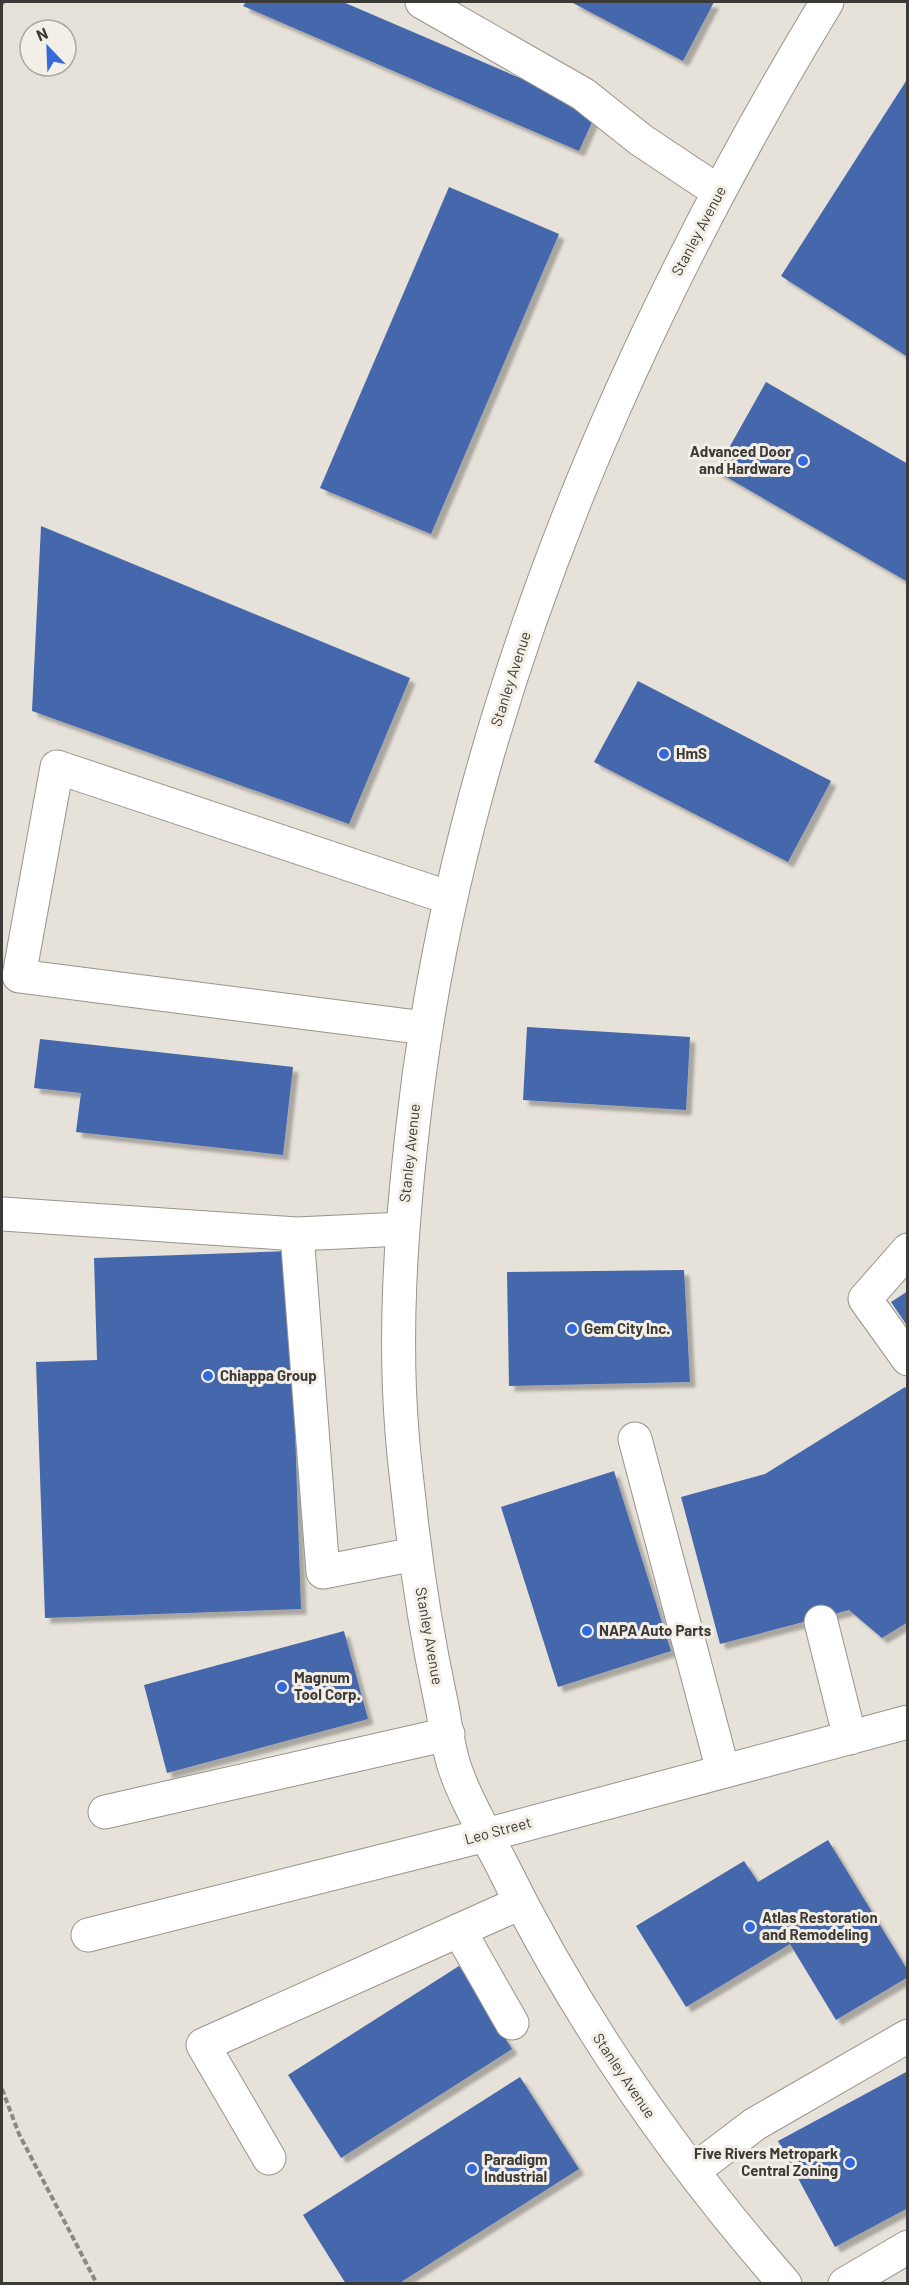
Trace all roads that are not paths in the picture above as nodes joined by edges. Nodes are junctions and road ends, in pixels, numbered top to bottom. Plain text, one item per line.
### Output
1 (422, 2) edge
2 (827, 2) edge
3 (719, 192) junction
4 (450, 898) junction
5 (425, 1028) junction
6 (3, 1215) edge
7 (403, 1229) junction
8 (297, 1234) junction
9 (908, 1250) edge
10 (908, 1359) edge
11 (635, 1439) dead end
12 (415, 1554) junction
13 (821, 1622) dead end
14 (908, 1722) edge
15 (448, 1734) junction
16 (850, 1738) junction
17 (723, 1771) junction
18 (105, 1812) dead end
19 (486, 1834) junction
20 (520, 1903) junction
21 (459, 1930) junction
22 (88, 1935) dead end
23 (512, 2024) dead end
24 (908, 2036) edge
25 (269, 2158) dead end
26 (693, 2171) junction
27 (908, 2247) edge
28 (785, 2283) edge
29 (845, 2283) edge

1 - 3 street
2 - 3 street, Stanley Avenue
3 - 4 street, Stanley Avenue
4 - 5 street, Stanley Avenue
4 - 5 street
5 - 7 street, Stanley Avenue
6 - 8 street
7 - 8 street
7 - 12 street, Stanley Avenue
8 - 12 street
9 - 10 street
11 - 17 street
12 - 15 street, Stanley Avenue
13 - 16 street
14 - 16 street, Leo Street
15 - 18 street
15 - 19 street, Stanley Avenue
16 - 17 street, Leo Street
17 - 19 street, Leo Street
19 - 20 street, Stanley Avenue
19 - 22 street, Leo Street
20 - 21 street
20 - 26 street, Stanley Avenue
21 - 23 street
21 - 25 street
24 - 26 street
26 - 28 street, Stanley Avenue
27 - 29 street

